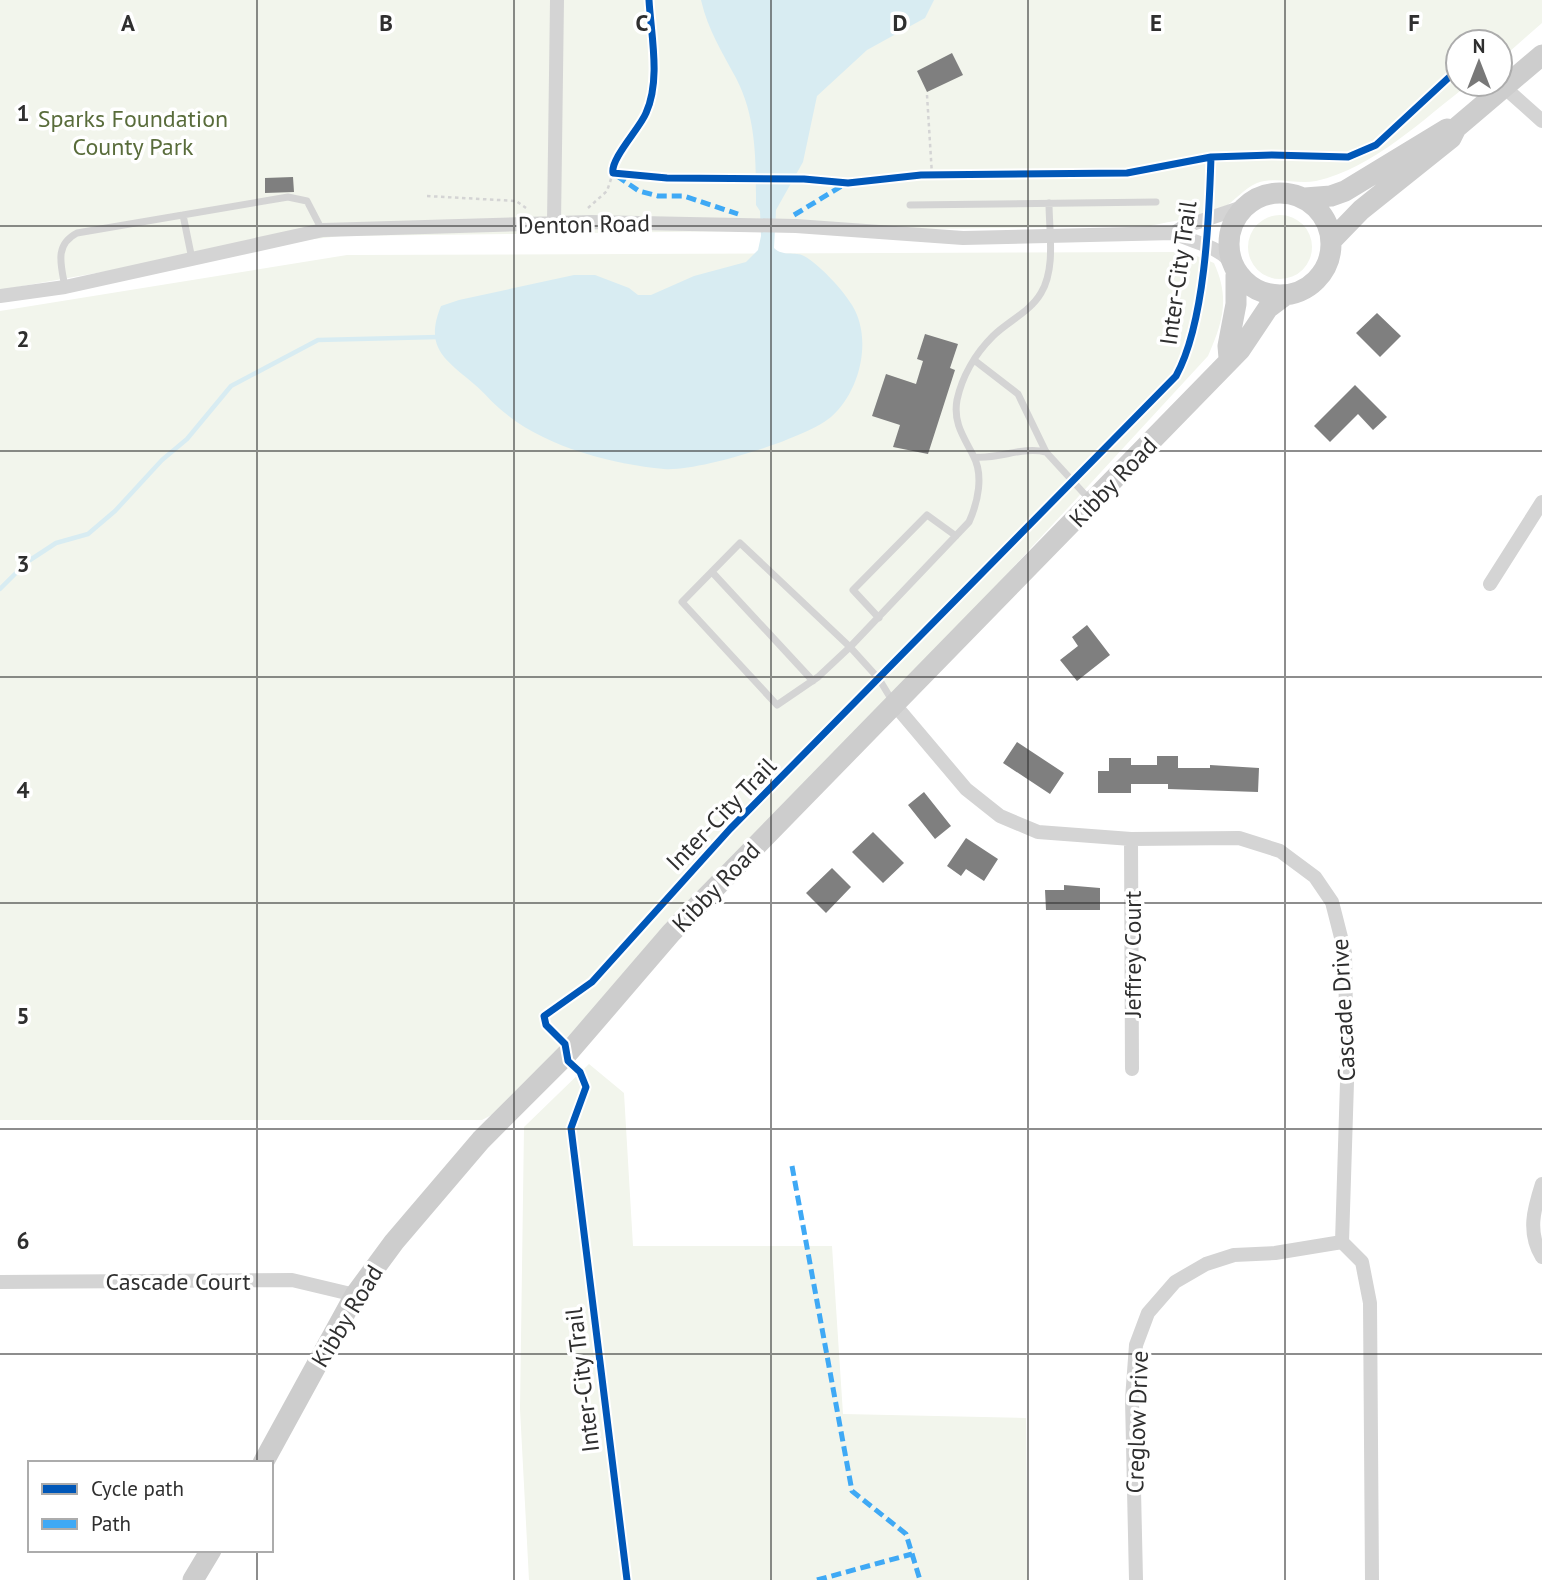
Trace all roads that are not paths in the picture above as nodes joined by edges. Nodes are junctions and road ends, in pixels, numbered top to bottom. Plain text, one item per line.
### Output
1 (557, 0) edge
2 (1542, 55) edge
3 (1514, 79) edge
4 (1514, 96) edge
5 (1491, 98) edge
6 (1542, 121) edge
7 (1456, 128) junction
8 (1305, 198) junction
9 (1156, 202) dead end
10 (1049, 203) junction
11 (910, 205) dead end
12 (1245, 206) junction
13 (183, 215) junction
14 (554, 221) junction
15 (323, 230) junction
16 (1174, 233) junction
17 (1049, 236) junction
18 (1332, 240) junction
19 (192, 260) junction
20 (1233, 268) junction
21 (65, 287) junction
22 (0, 296) edge
23 (1284, 296) junction
24 (1229, 358) junction
25 (974, 360) junction
26 (1046, 452) junction
27 (975, 457) junction
28 (1542, 502) edge
29 (1093, 503) junction
30 (956, 536) junction
31 (712, 572) junction
32 (1490, 584) dead end
33 (879, 618) junction
34 (850, 647) junction
35 (813, 681) junction
36 (895, 705) junction
37 (1131, 839) junction
38 (1132, 1069) dead end
39 (1542, 1184) edge
40 (1342, 1242) junction
41 (1542, 1256) edge
42 (0, 1282) edge
43 (355, 1295) junction
44 (264, 1461) edge
45 (210, 1552) edge
46 (193, 1580) edge
47 (1136, 1580) edge
48 (1372, 1580) edge

1 - 14 street
2 - 3 main road
4 - 6 street
5 - 7 main road
7 - 8 main road
7 - 18 main road
8 - 12 main road
8 - 18 main road
9 - 10 lane
10 - 11 lane
10 - 17 lane
12 - 16 street, Denton Road
12 - 20 main road
13 - 15 lane
13 - 19 lane
13 - 21 lane
14 - 15 street, Denton Road
14 - 17 street, Denton Road
15 - 19 street, Denton Road
16 - 17 street, Denton Road
16 - 20 street, Denton Road
17 - 25 lane
18 - 23 main road
19 - 21 street, Denton Road
20 - 23 main road
20 - 24 main road
21 - 22 street, Denton Road
23 - 24 main road, Kibby Road
24 - 29 main road, Kibby Road
25 - 26 lane
25 - 27 lane
26 - 27 lane
26 - 29 lane
27 - 30 lane
28 - 32 street
29 - 36 main road, Kibby Road
30 - 33 lane
30 - 33 lane
31 - 34 lane
31 - 35 lane
31 - 35 lane
33 - 34 lane
34 - 35 lane
34 - 36 lane
36 - 37 street, Cascade Drive
36 - 43 main road, Kibby Road
37 - 38 street, Jeffrey Court
37 - 40 street, Cascade Drive
39 - 41 street
40 - 47 street, Creglow Drive
40 - 48 street
42 - 43 street, Cascade Court
43 - 44 main road, Kibby Road
45 - 46 main road

